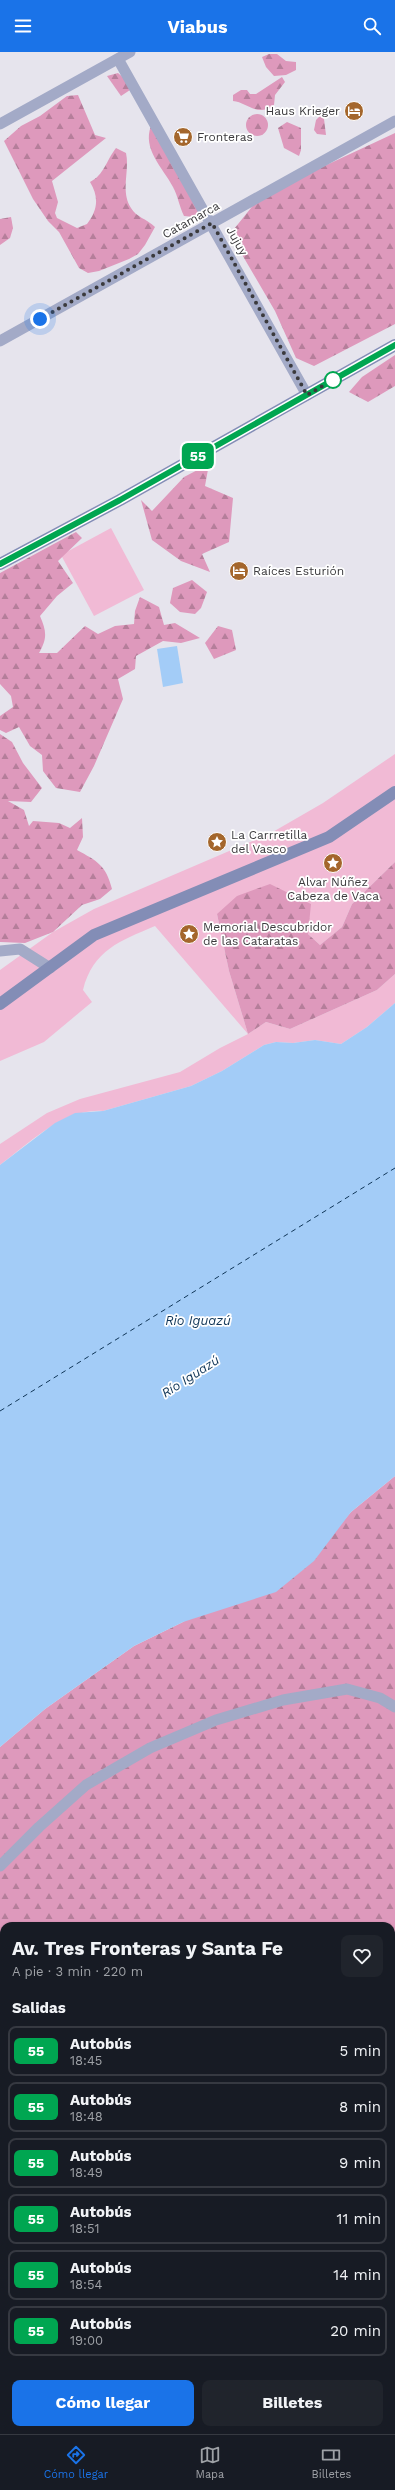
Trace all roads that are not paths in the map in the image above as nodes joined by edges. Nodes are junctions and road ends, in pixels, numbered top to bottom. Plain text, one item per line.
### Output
1 (130, 52) edge
2 (118, 59) junction
3 (395, 121) edge
4 (0, 124) edge
5 (212, 223) junction
6 (0, 341) edge
7 (395, 345) edge
8 (307, 395) junction
9 (0, 564) edge
10 (395, 792) edge
11 (0, 951) edge
12 (50, 968) junction
13 (0, 1004) edge
14 (395, 1707) edge
15 (0, 1866) edge

1 - 2 street
2 - 4 street
2 - 5 street, Jujuy
3 - 5 street, Catamarca
5 - 6 street, Catamarca
5 - 8 street, Jujuy
7 - 8 main road
8 - 9 main road
10 - 12 main road
11 - 12 street
12 - 13 main road
14 - 15 street

